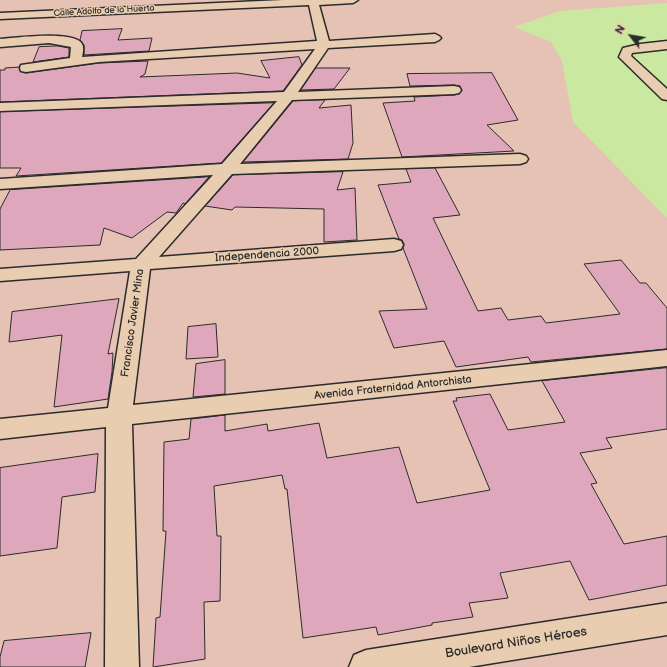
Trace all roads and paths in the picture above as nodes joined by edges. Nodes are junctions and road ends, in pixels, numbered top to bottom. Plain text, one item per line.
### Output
1 (353, 0) edge
2 (314, 2) junction
3 (236, 3) edge
4 (0, 16) edge
5 (435, 38) dead end
6 (0, 43) edge
7 (324, 45) junction
8 (667, 45) edge
9 (76, 61) junction
10 (26, 68) dead end
11 (454, 90) dead end
12 (289, 95) junction
13 (667, 96) edge
14 (0, 107) edge
15 (520, 158) dead end
16 (227, 169) junction
17 (0, 184) edge
18 (394, 245) dead end
19 (141, 265) junction
20 (0, 275) edge
21 (667, 358) edge
22 (119, 418) junction
23 (0, 429) edge
24 (667, 619) edge
25 (122, 667) edge
26 (366, 667) edge

1 - 2 street, Calle Adolfo de la Huerta
2 - 3 street, Calle Adolfo de la Huerta
2 - 7 street
3 - 4 street, Calle Adolfo de la Huerta
5 - 7 street
6 - 9 street
7 - 9 street
7 - 12 street, Francisco Javier Mina
8 - 13 street
9 - 10 street
11 - 12 street
12 - 14 street
12 - 16 street, Francisco Javier Mina
15 - 16 street
16 - 17 street
16 - 19 street, Francisco Javier Mina
18 - 19 street, Independencia 2000
19 - 20 street, Independencia 2000
19 - 22 street, Francisco Javier Mina
21 - 22 street, Avenida Fraternidad Antorchista
22 - 23 street, Avenida Fraternidad Antorchista
22 - 25 street, Francisco Javier Mina
24 - 26 street, Boulevard Niños Héroes

